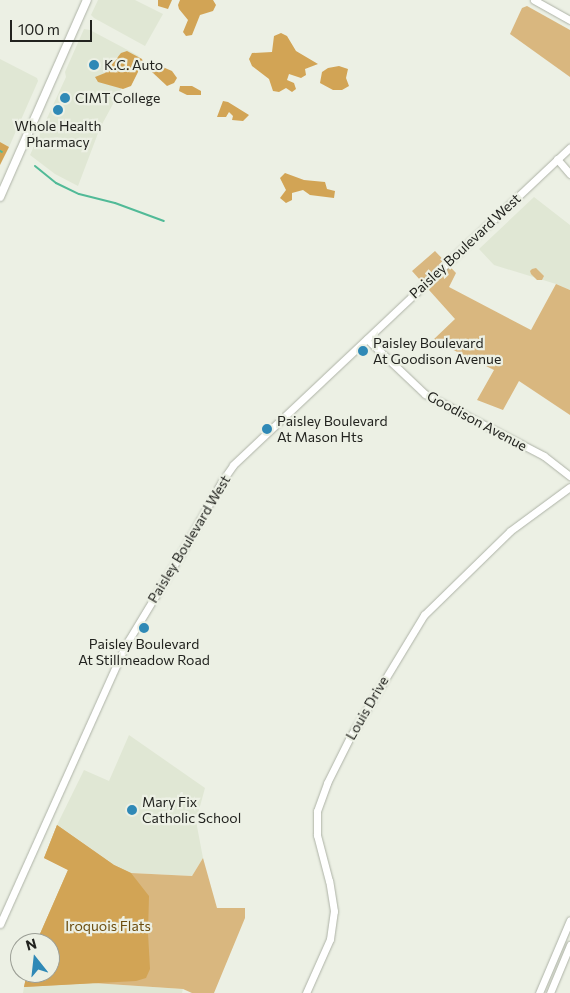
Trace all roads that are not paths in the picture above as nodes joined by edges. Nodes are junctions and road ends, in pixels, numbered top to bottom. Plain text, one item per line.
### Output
1 (87, 0) edge
2 (534, 0) edge
3 (570, 20) edge
4 (570, 147) edge
5 (557, 160) junction
6 (570, 174) edge
7 (0, 197) edge
8 (367, 339) junction
9 (570, 476) edge
10 (570, 487) edge
11 (570, 920) edge
12 (0, 924) edge
13 (570, 945) edge
14 (306, 993) edge
15 (539, 993) edge
16 (550, 993) edge

1 - 7 main road
2 - 3 street
4 - 5 street, Paisley Boulevard West
5 - 6 street
5 - 8 street, Paisley Boulevard West
8 - 9 street, Goodison Avenue
8 - 12 street, Paisley Boulevard West
10 - 14 street, Louis Drive
11 - 15 street
13 - 16 street

